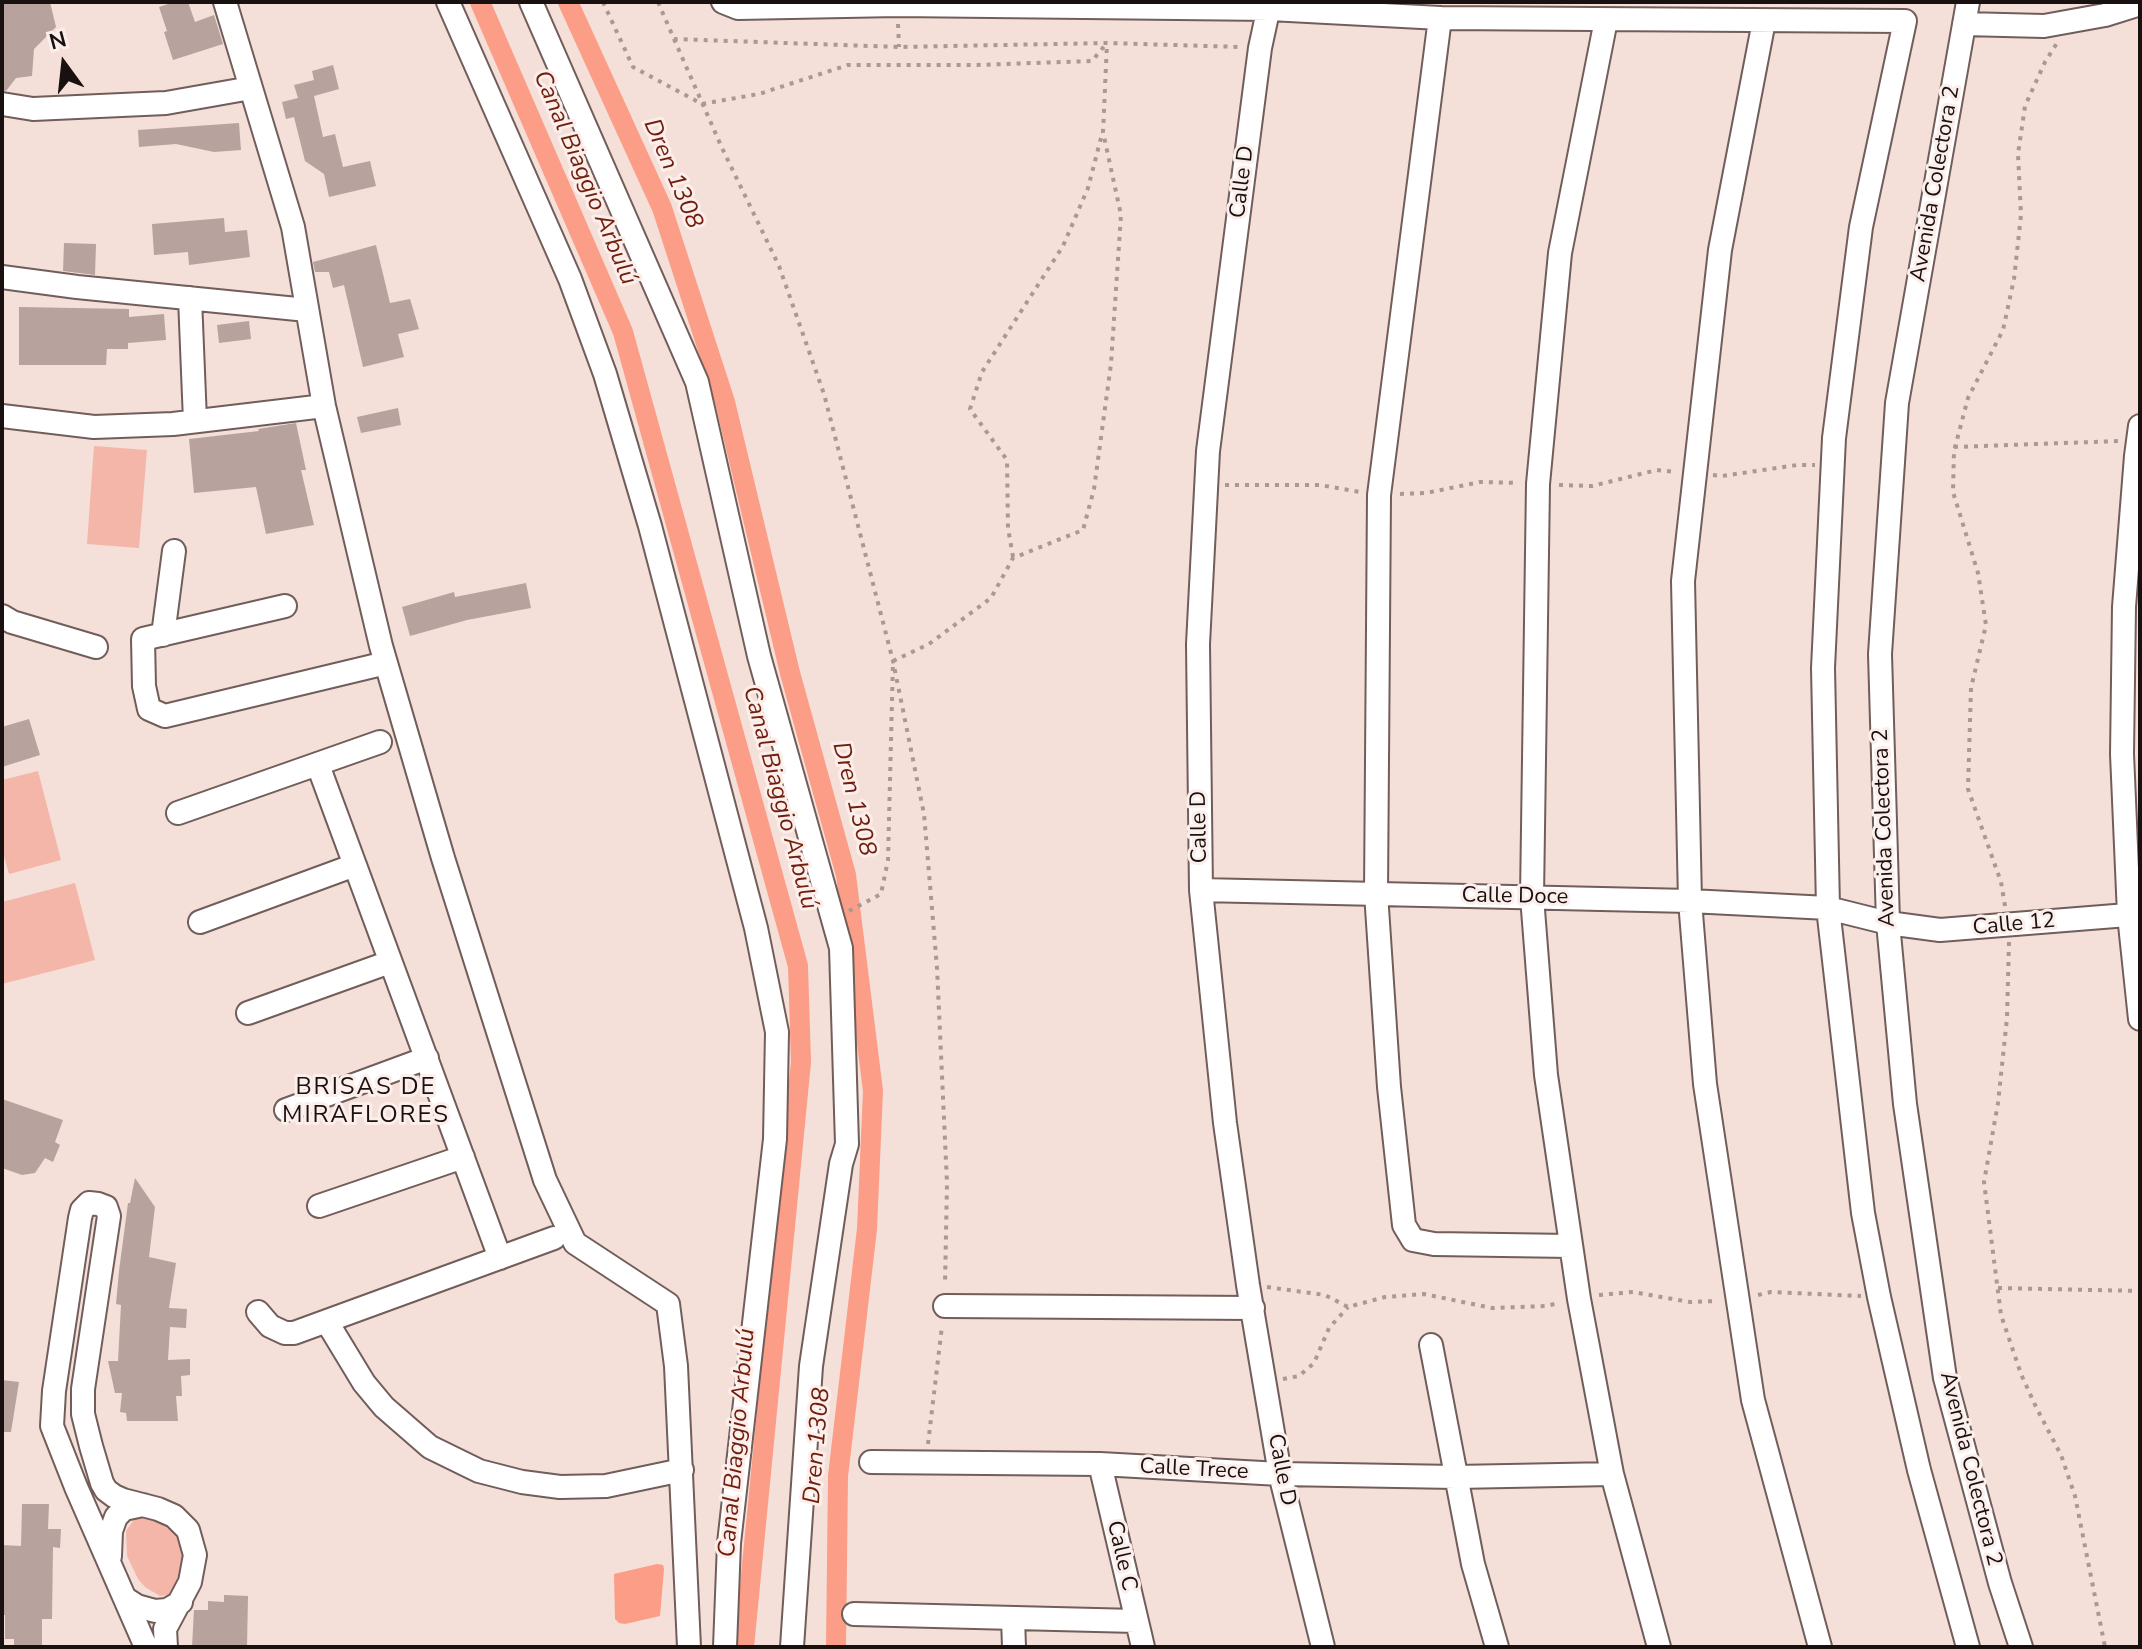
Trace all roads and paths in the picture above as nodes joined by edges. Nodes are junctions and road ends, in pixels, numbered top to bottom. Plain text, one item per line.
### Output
1 (225, 2) edge
2 (448, 2) edge
3 (531, 2) edge
4 (603, 2) edge
5 (658, 2) edge
6 (723, 2) edge
7 (2140, 4) edge
8 (1270, 6) edge
9 (2106, 8) edge
10 (1966, 13) edge
11 (1440, 18) junction
12 (1606, 20) junction
13 (1764, 21) junction
14 (2072, 21) junction
15 (674, 39) junction
16 (1107, 43) junction
17 (1260, 48) junction
18 (251, 88) junction
19 (2, 104) edge
20 (702, 104) junction
21 (1103, 132) junction
22 (2, 277) edge
23 (190, 298) junction
24 (307, 310) junction
25 (324, 406) junction
26 (2, 416) edge
27 (195, 421) junction
28 (2138, 445) edge
29 (1954, 447) junction
30 (174, 551) dead end
31 (1013, 558) junction
32 (285, 606) dead end
33 (2132, 607) edge
34 (2, 616) edge
35 (163, 635) junction
36 (96, 647) dead end
37 (893, 661) junction
38 (376, 666) junction
39 (380, 742) dead end
40 (2131, 759) edge
41 (318, 765) junction
42 (178, 813) dead end
43 (355, 865) junction
44 (1201, 890) junction
45 (1376, 893) junction
46 (1532, 897) junction
47 (1690, 901) junction
48 (863, 903) dead end
49 (1828, 908) junction
50 (2134, 915) edge
51 (200, 922) dead end
52 (1888, 923) junction
53 (2008, 925) junction
54 (390, 962) junction
55 (248, 1013) dead end
56 (2140, 1019) edge
57 (427, 1058) junction
58 (286, 1110) dead end
59 (463, 1157) junction
60 (319, 1206) dead end
61 (554, 1238) dead end
62 (1571, 1246) junction
63 (500, 1258) junction
64 (1998, 1288) junction
65 (2140, 1291) edge
66 (945, 1306) junction
67 (1348, 1307) dead end
68 (1253, 1308) junction
69 (258, 1312) dead end
70 (327, 1322) junction
71 (1431, 1345) dead end
72 (1264, 1381) junction
73 (871, 1462) dead end
74 (925, 1462) junction
75 (1100, 1464) junction
76 (682, 1470) junction
77 (1280, 1474) junction
78 (1612, 1474) junction
79 (1456, 1477) junction
80 (143, 1505) junction
81 (112, 1568) junction
82 (126, 1599) junction
83 (181, 1602) junction
84 (854, 1614) dead end
85 (1013, 1618) junction
86 (1136, 1621) junction
87 (146, 1647) edge
88 (166, 1647) edge
89 (689, 1647) edge
90 (725, 1647) edge
91 (792, 1647) edge
92 (1014, 1647) edge
93 (1143, 1647) edge
94 (1323, 1647) edge
95 (1497, 1647) edge
96 (1659, 1647) edge
97 (1820, 1647) edge
98 (1968, 1647) edge
99 (2021, 1647) edge
100 (2105, 1647) edge

1 - 18 street
2 - 90 street
3 - 91 street
4 - 20 path
5 - 15 path
6 - 8 street
7 - 9 street
8 - 11 street
8 - 17 street, Calle D
9 - 14 street
10 - 14 street
10 - 52 street, Avenida Colectora 2
11 - 12 street
11 - 45 street
12 - 13 street
12 - 46 street
13 - 47 street
13 - 49 street
14 - 29 path
15 - 16 path
15 - 20 path
16 - 17 path
16 - 20 path
16 - 21 path
17 - 44 street, Calle D
18 - 19 street
18 - 24 street
20 - 37 path
21 - 31 path
21 - 31 path
22 - 23 street
23 - 24 street
23 - 27 street
24 - 25 street
25 - 27 street
25 - 38 street
26 - 27 street
28 - 29 path
28 - 33 street
29 - 53 path
30 - 35 street
31 - 37 path
32 - 35 street
33 - 40 street
34 - 36 street
35 - 38 street
37 - 48 path
37 - 66 path
38 - 76 street
39 - 41 street
40 - 50 street
41 - 42 street
41 - 43 street
43 - 51 street
43 - 54 street
44 - 45 street, Calle Doce
44 - 68 street, Calle D
45 - 46 street, Calle Doce
45 - 62 street
46 - 47 street, Calle Doce
46 - 62 street
47 - 49 street, Calle Doce
47 - 97 street
49 - 52 street, Calle 12
49 - 98 street
50 - 53 street, Calle 12
50 - 56 street
52 - 53 street, Calle 12
52 - 99 street, Avenida Colectora 2
53 - 64 path
54 - 55 street
54 - 57 street
57 - 58 street
57 - 59 street
59 - 60 street
59 - 63 street
61 - 63 street
62 - 78 street
63 - 70 street
64 - 65 path
64 - 100 path
66 - 68 street
66 - 74 path
67 - 72 path
68 - 72 street, Calle D
69 - 70 street
70 - 76 street
71 - 79 street
72 - 77 street, Calle D
73 - 74 street, Calle Trece
74 - 75 street, Calle Trece
75 - 77 street, Calle Trece
75 - 86 street, Calle C
76 - 89 street
77 - 79 street, Calle Trece
77 - 94 street, Calle D
78 - 79 street, Calle Trece
78 - 96 street
79 - 95 street
80 - 81 street
80 - 81 street
80 - 83 street
81 - 82 street
82 - 83 street
82 - 87 street
83 - 88 street
84 - 85 street
85 - 86 street
85 - 92 street
86 - 93 street, Calle C

